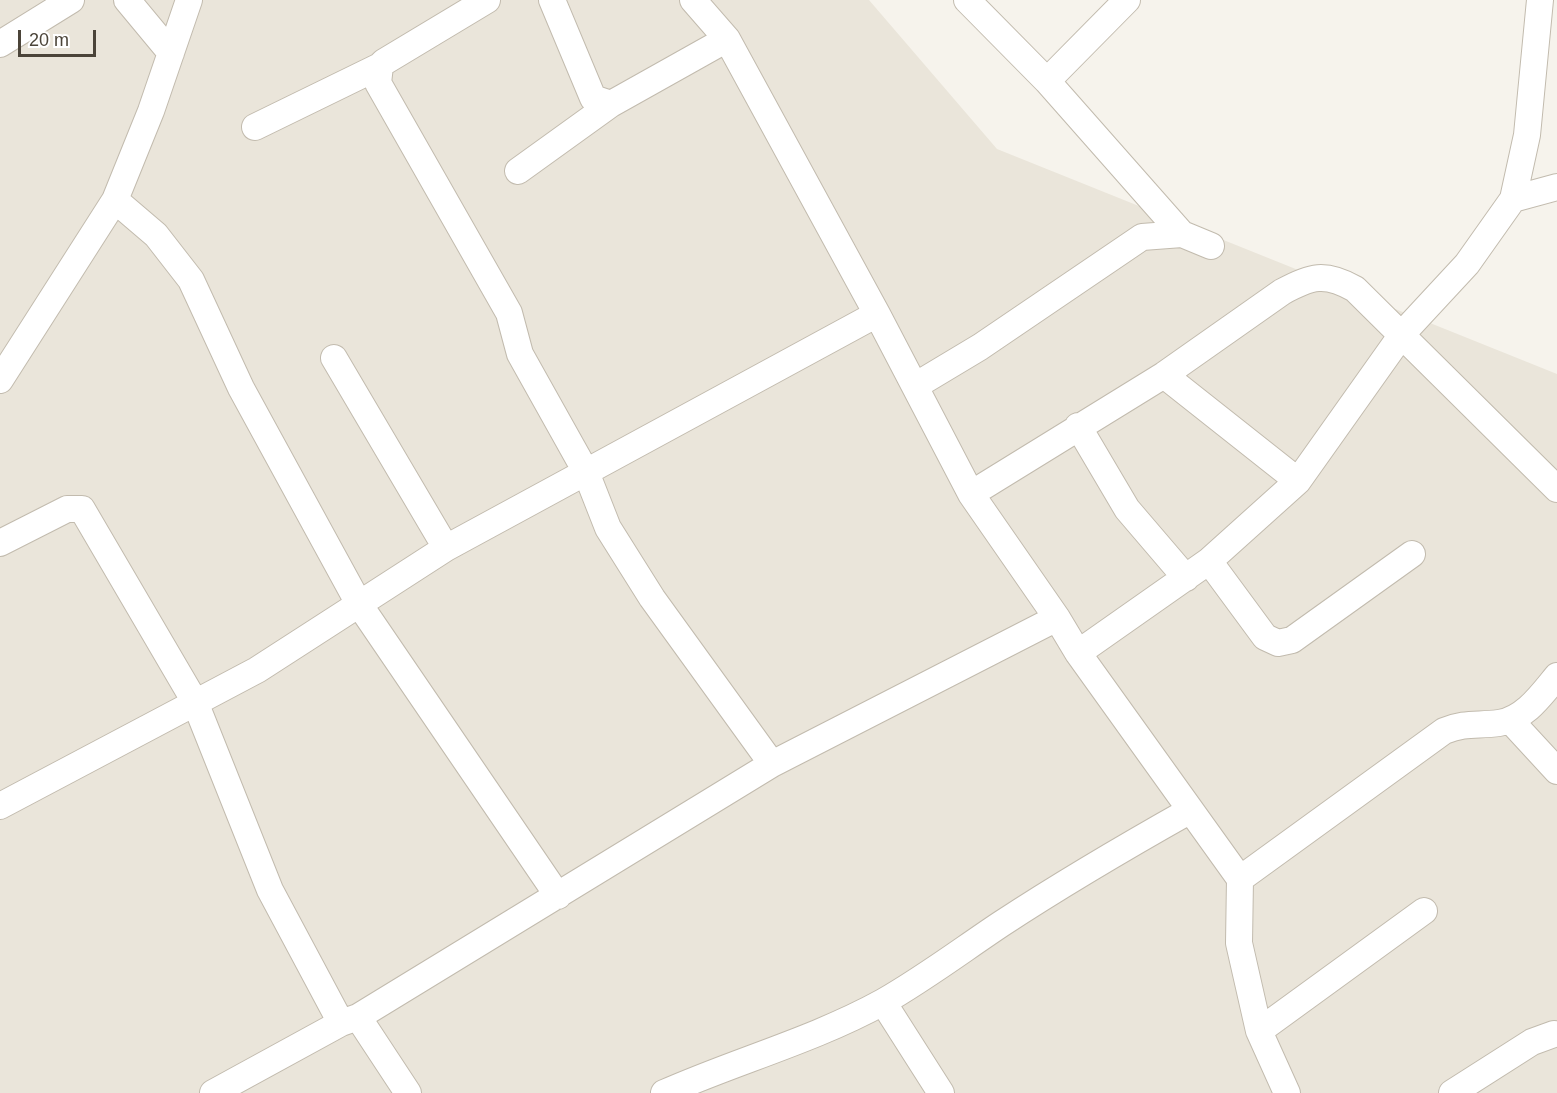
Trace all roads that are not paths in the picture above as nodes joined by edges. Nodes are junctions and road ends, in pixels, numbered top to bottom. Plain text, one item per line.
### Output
1 (71, 0) edge
2 (127, 0) edge
3 (189, 0) edge
4 (487, 0) edge
5 (552, 0) edge
6 (693, 0) edge
7 (1540, 0) edge
8 (1120, 2) edge
9 (975, 3) edge
10 (726, 39) junction
11 (0, 44) edge
12 (171, 53) junction
13 (380, 66) junction
14 (1047, 81) junction
15 (611, 104) junction
16 (255, 127) dead end
17 (518, 171) dead end
18 (1556, 189) edge
19 (1512, 199) junction
20 (115, 200) junction
21 (1182, 234) junction
22 (1211, 246) dead end
23 (877, 314) junction
24 (1403, 333) junction
25 (334, 358) dead end
26 (1164, 375) junction
27 (0, 380) edge
28 (915, 386) junction
29 (1078, 426) junction
30 (586, 472) junction
31 (1298, 481) junction
32 (1557, 489) edge
33 (971, 494) junction
34 (0, 543) edge
35 (446, 548) junction
36 (1412, 554) dead end
37 (1209, 561) junction
38 (1186, 578) junction
39 (359, 604) junction
40 (1057, 618) junction
41 (1078, 653) junction
42 (1557, 676) edge
43 (195, 702) junction
44 (1510, 720) junction
45 (772, 764) junction
46 (1557, 771) edge
47 (0, 806) edge
48 (1189, 811) junction
49 (1240, 879) junction
50 (558, 896) junction
51 (1424, 911) dead end
52 (883, 1002) junction
53 (350, 1020) junction
54 (1259, 1031) junction
55 (1554, 1034) dead end
56 (213, 1093) edge
57 (408, 1093) edge
58 (664, 1093) edge
59 (940, 1093) edge
60 (1287, 1093) edge
61 (1452, 1093) edge

1 - 11 street
2 - 12 street
3 - 12 street
4 - 13 street
5 - 15 street
6 - 10 street
7 - 19 street
8 - 14 street
9 - 14 street
10 - 15 street
10 - 23 street
12 - 20 street
13 - 16 street
13 - 30 street
14 - 21 street
15 - 17 street
18 - 19 street
19 - 24 street
20 - 27 street
20 - 39 street
21 - 22 street
21 - 28 street
23 - 28 street
23 - 30 street
24 - 26 street
24 - 31 street
24 - 32 street
25 - 35 street
26 - 29 street
26 - 31 street
28 - 33 street
29 - 33 street
29 - 38 street
30 - 35 street
30 - 45 street
31 - 37 street
33 - 40 street
34 - 43 street
35 - 39 street
36 - 37 street
37 - 38 street
38 - 41 street
39 - 43 street
39 - 50 street
40 - 41 street
40 - 45 street
41 - 48 street
42 - 44 street
43 - 47 street
43 - 53 street
44 - 46 street
44 - 49 street
45 - 50 street
48 - 49 street
48 - 52 street
49 - 54 street
50 - 53 street
51 - 54 street
52 - 58 street
52 - 59 street
53 - 56 street
53 - 57 street
54 - 60 street
55 - 61 street

